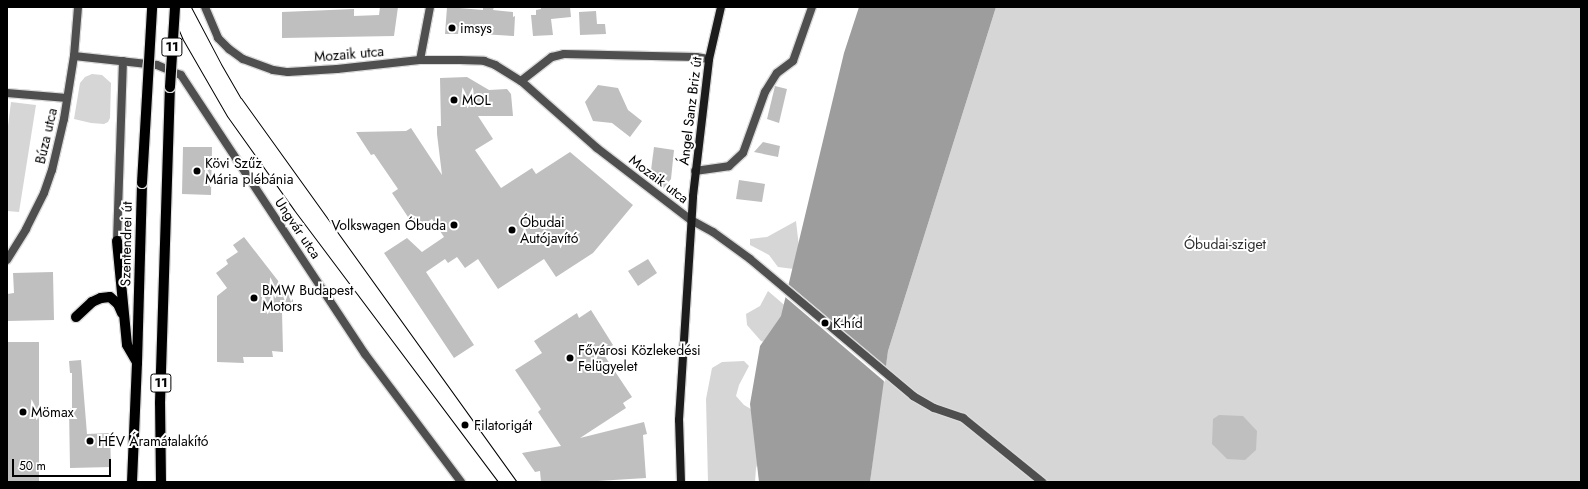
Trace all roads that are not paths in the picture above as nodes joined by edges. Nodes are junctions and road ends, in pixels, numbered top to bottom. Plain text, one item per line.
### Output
1 (78, 7) edge
2 (152, 7) edge
3 (175, 7) edge
4 (205, 7) edge
5 (430, 7) edge
6 (721, 7) edge
7 (812, 7) edge
8 (74, 56) junction
9 (709, 59) junction
10 (420, 60) junction
11 (122, 61) junction
12 (520, 82) junction
13 (7, 93) edge
14 (67, 98) junction
15 (695, 171) junction
16 (692, 220) junction
17 (117, 241) joint
18 (7, 260) edge
19 (124, 316) junction
20 (76, 317) dead end
21 (137, 363) junction
22 (132, 482) edge
23 (161, 482) edge
24 (461, 482) edge
25 (681, 482) edge
26 (1042, 482) edge

1 - 8 street, Búza utca
2 - 21 main road, Szentendrei út / 11, bridge
3 - 23 main road, 11, bridge
4 - 10 street, Mozaik utca
5 - 10 street
6 - 9 main road, Ángel Sanz Briz út
7 - 15 street
8 - 11 street, Ungvár utca
8 - 14 street, Búza utca
9 - 12 street
9 - 15 main road, Ángel Sanz Briz út
10 - 12 street, Mozaik utca
11 - 17 street, Szentendrei út
11 - 24 street, Ungvár utca
12 - 16 street, Mozaik utca
13 - 14 street
14 - 18 street, Búza utca
15 - 16 main road, Ángel Sanz Briz út
16 - 25 main road, Ángel Sanz Briz út
16 - 26 street, Mozaik utca
17 - 19 main road
19 - 20 main road
19 - 21 main road
21 - 22 main road, Szentendrei út / 11

